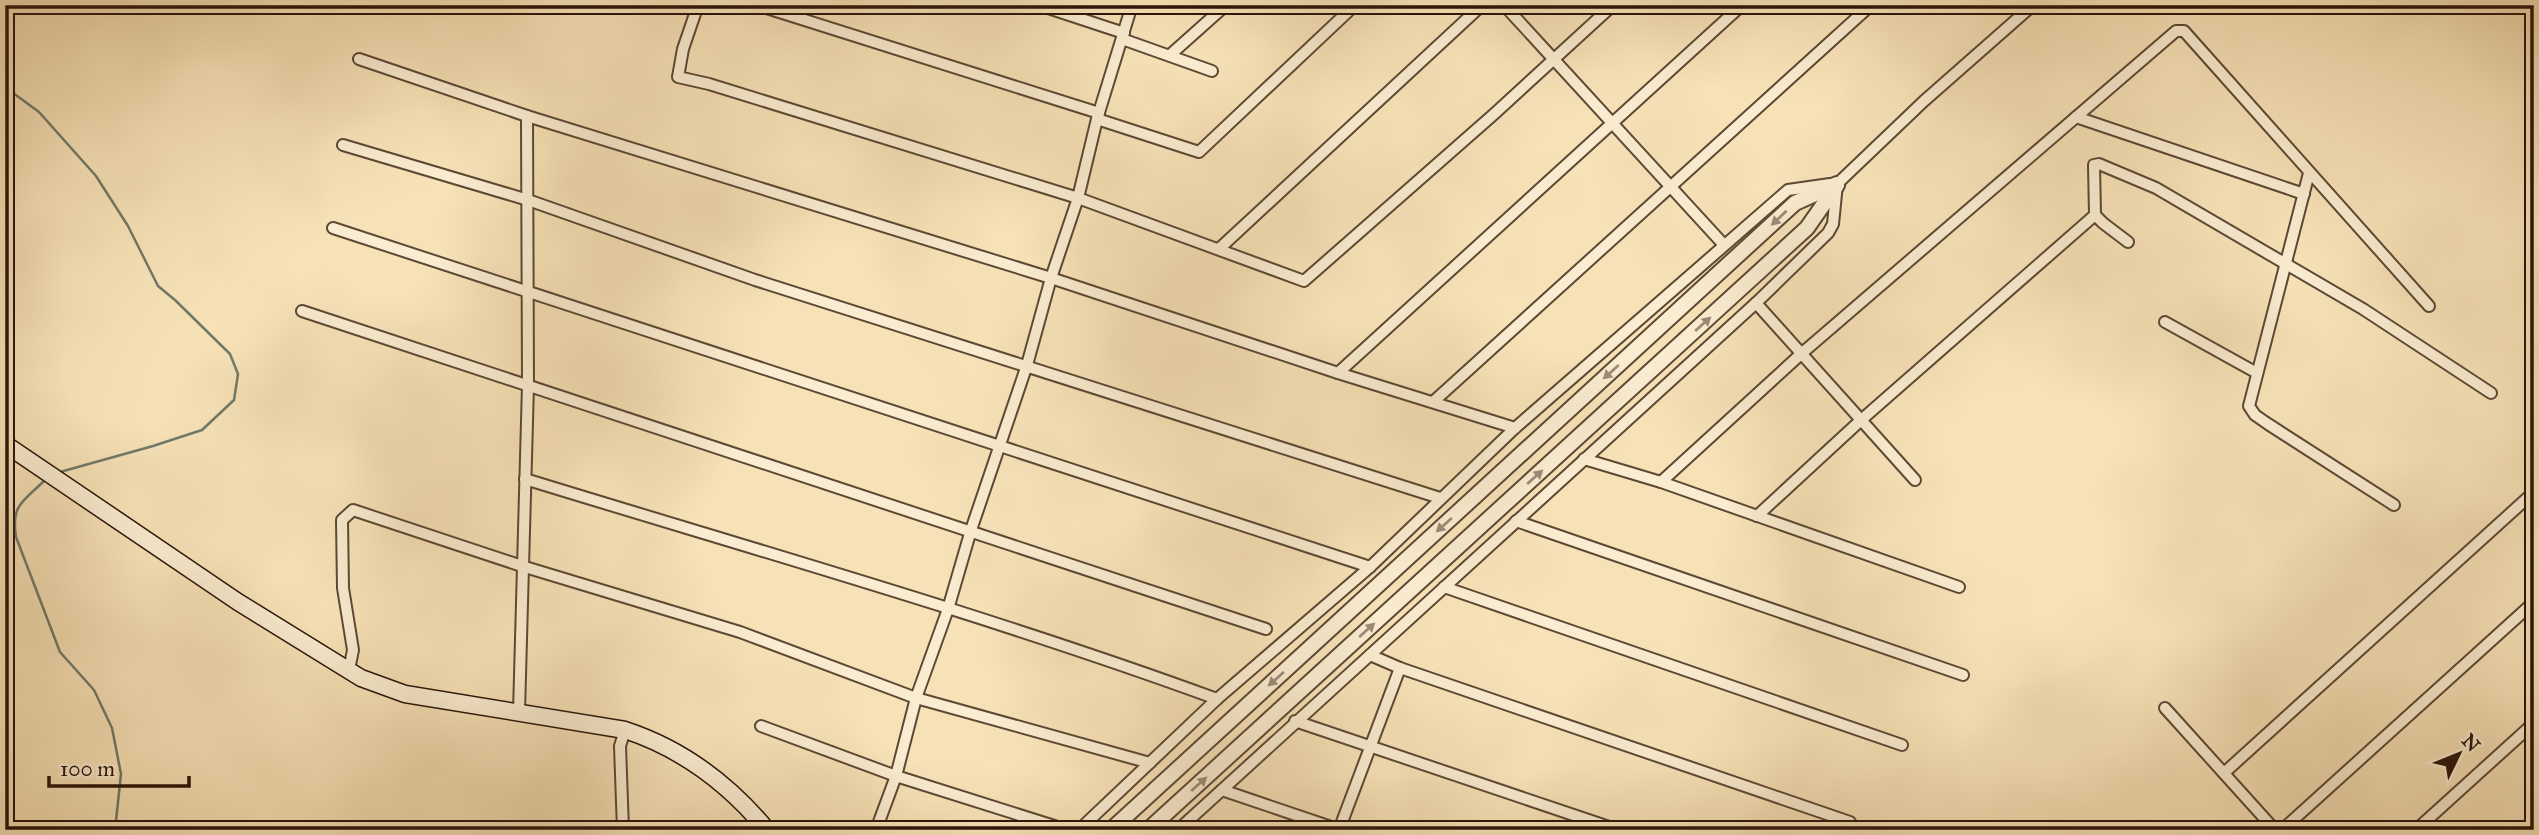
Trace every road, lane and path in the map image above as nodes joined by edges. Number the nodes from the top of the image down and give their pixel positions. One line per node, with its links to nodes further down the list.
1 (698, 5): 27 (street)
2 (757, 5): 19 (street)
3 (1039, 5): 13 (street)
4 (1132, 5): 13 (street)
5 (1226, 5): 14 (street)
6 (1355, 5): 19 (street)
7 (1482, 5): 33 (street)
8 (1504, 5): 16 (street)
9 (1613, 5): 16 (street)
10 (1742, 5): 21 (street)
11 (1871, 5): 25 (street)
12 (2033, 5): 24 (street)
13 (1123, 36): 14 (street); 19 (street)
14 (1170, 55): 17 (street)
15 (359, 59): 18 (street)
16 (1552, 59): 21 (street); 33 (street)
17 (1212, 71)
18 (527, 116): 28 (street); 35 (street)
19 (1098, 116): 27 (street)
20 (2076, 117): 23 (street); 26 (street); 41 (street)
21 (1612, 125): 25 (street); 43 (street)
22 (343, 145): 28 (street)
23 (2309, 173): 26 (street); 38 (street)
24 (1837, 184): 32 (street); 37 (street); 94 (street, one-way to 94); 95 (street, one-way to 24)
25 (1671, 189): 32 (street); 47 (street)
26 (2304, 194): 34 (street)
27 (1077, 198): 33 (street); 35 (street)
28 (528, 200): 36 (street); 42 (street)
29 (2095, 215): 31 (street); 34 (street); 48 (street)
30 (333, 228): 36 (street)
31 (2128, 242)
32 (1724, 245): 49 (street)
33 (1220, 248)
34 (2284, 265): 44 (street); 46 (street)
35 (1051, 278): 42 (street); 43 (street)
36 (527, 292): 45 (street); 51 (street)
37 (1756, 303): 41 (street); 52 (street)
38 (2429, 306)
39 (302, 311): 45 (street)
40 (2165, 322): 44 (street)
41 (1801, 354): 48 (street); 55 (street)
42 (1027, 365): 51 (street); 57 (street)
43 (1338, 373): 47 (street)
44 (2257, 373): 58 (street)
45 (528, 385): 53 (street); 61 (street)
46 (2491, 393)
47 (1433, 402): 49 (street)
48 (1860, 421): 54 (street); 59 (street)
49 (1515, 428): 57 (street)
50 (5, 444): 71 (main road)
51 (999, 447): 61 (street); 63 (street)
52 (1584, 458): 55 (street); 60 (street)
53 (525, 479): 62 (street); 67 (street)
54 (1915, 480)
55 (1661, 482): 59 (street)
56 (2534, 492): 84 (street)
57 (1440, 498): 63 (street)
58 (2394, 505)
59 (1757, 516): 65 (street)
60 (1516, 521): 64 (street); 72 (street)
61 (971, 530): 67 (street); 68 (street)
62 (525, 567): 71 (street); 73 (street); 76 (street)
63 (1370, 567): 74 (street)
64 (1444, 587): 69 (street); 81 (street)
65 (1959, 587)
66 (2534, 601): 100 (street)
67 (948, 609): 73 (street); 74 (street)
68 (1266, 629)
69 (1370, 655): 70 (street); 77 (street)
70 (1400, 668): 82 (street); 87 (street)
71 (349, 670): 76 (main road)
72 (1963, 675)
73 (916, 698): 83 (street); 85 (street)
74 (1217, 699): 83 (street)
75 (2165, 708): 84 (street)
76 (519, 712): 80 (main road)
77 (1295, 721): 82 (street); 86 (street)
78 (2534, 723): 101 (street)
79 (761, 726): 85 (street)
80 (625, 730): 88 (street); 90 (main road)
81 (1902, 745)
82 (1370, 748): 97 (street); 98 (street)
83 (1150, 763): 93 (street)
84 (2224, 774): 99 (street)
85 (895, 776): 91 (street); 92 (street)
86 (1222, 790): 96 (street); 97 (street)
87 (1850, 822)
88 (623, 824): 89 (street)
89 (633, 830)
90 (767, 830)
91 (876, 830)
92 (1067, 830)
93 (1079, 830)
94 (1111, 830)
95 (1148, 830)
96 (1178, 830)
97 (1340, 830)
98 (1618, 830)
99 (2274, 830)
100 (2282, 830)
101 (2416, 830)

